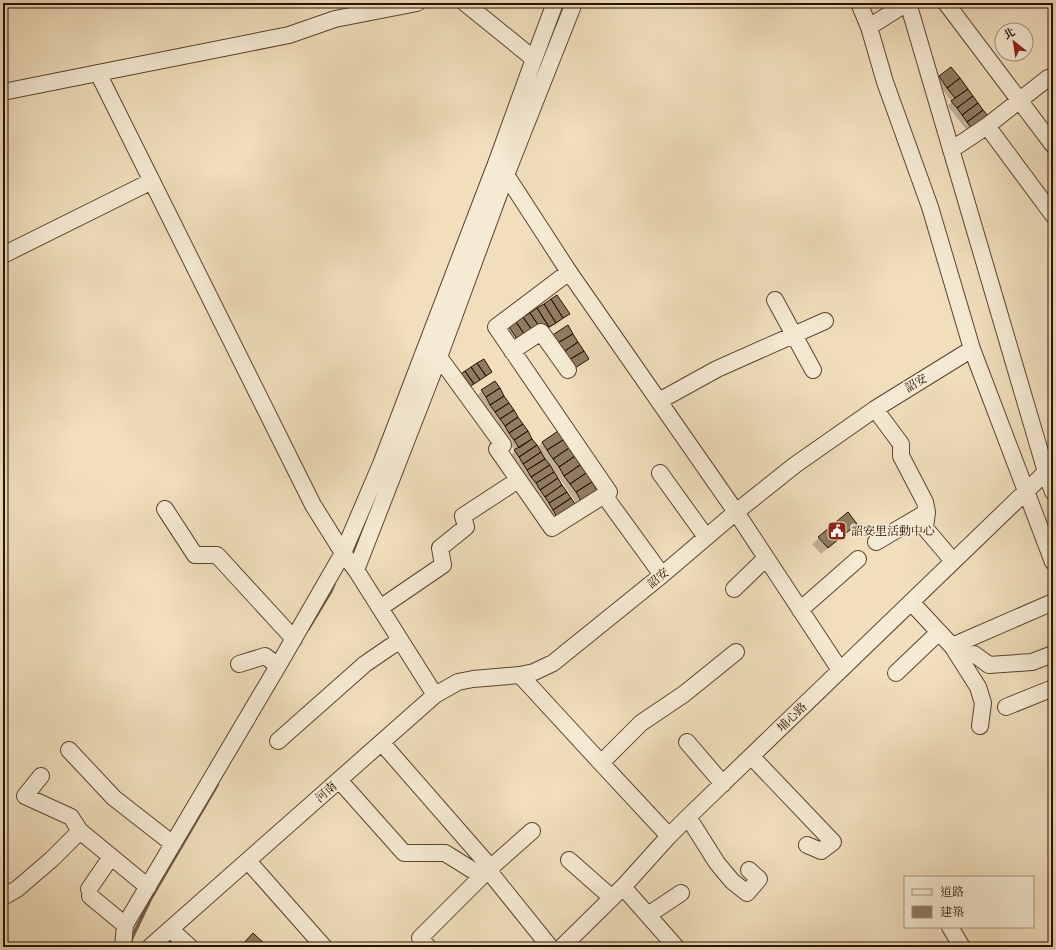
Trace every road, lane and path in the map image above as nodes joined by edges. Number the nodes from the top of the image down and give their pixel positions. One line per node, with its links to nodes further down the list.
1 (417, 3): 10 (street)
2 (465, 3): 9 (street)
3 (555, 3): 9 (street)
4 (574, 3): 18 (street)
5 (859, 3): 8 (street)
6 (907, 3): 8 (street); 16 (street)
7 (946, 3): 13 (street)
8 (869, 27): 26 (street)
9 (534, 59): 17 (street)
10 (98, 73): 12 (street); 19 (street)
11 (1048, 78): 13 (street)
12 (3, 92)
13 (1019, 100): 14 (street); 15 (street)
14 (987, 126): 16 (street); 20 (street)
15 (1053, 145)
16 (951, 150): 33 (street)
17 (497, 161): 18 (street); 44 (street)
18 (506, 175): 22 (street); 28 (street)
19 (152, 181): 21 (street); 44 (street)
20 (1053, 215)
21 (3, 255)
22 (569, 272): 27 (street); 31 (street)
23 (775, 300): 25 (street)
24 (825, 321): 25 (street)
25 (794, 335): 30 (street); 31 (street)
26 (972, 349): 32 (street, 詔安); 36 (street)
27 (512, 351): 28 (street); 29 (street)
28 (439, 356): 49 (street)
29 (568, 370)
30 (813, 370)
31 (659, 402): 40 (street)
32 (875, 408): 40 (street, 詔安); 41 (street)
33 (1050, 469): 36 (street, 埔心路); 37 (street)
34 (660, 473): 42 (street)
35 (509, 486): 54 (street)
36 (1027, 491): 47 (street, 埔心路); 48 (street)
37 (1053, 492)
38 (609, 502): 50 (street)
39 (164, 509): 57 (street)
40 (736, 512): 42 (street, 詔安); 45 (street)
41 (927, 512): 43 (street); 47 (street)
42 (706, 537): 50 (street, 詔安)
43 (876, 542)
44 (343, 553): 49 (street); 57 (street)
45 (766, 558): 51 (street); 55 (street)
46 (858, 559): 55 (street)
47 (953, 561): 52 (street, 埔心路)
48 (1053, 562)
49 (356, 570): 54 (street)
50 (662, 575): 66 (street, 詔安)
51 (734, 589)
52 (911, 602): 56 (street); 64 (street, 埔心路)
53 (1053, 602): 59 (street)
54 (380, 608): 58 (street)
55 (800, 610): 64 (street)
56 (939, 632): 59 (street); 65 (street)
57 (294, 639): 63 (street)
58 (400, 640): 68 (street); 71 (street)
59 (956, 651): 61 (street); 70 (street)
60 (736, 652): 76 (street)
61 (1053, 654)
62 (239, 664): 63 (street)
63 (278, 666): 84 (street)
64 (840, 670): 75 (street, 埔心路)
65 (896, 674)
66 (520, 675): 68 (street, 河南); 76 (street)
67 (1053, 688): 69 (street)
68 (435, 695): 73 (street, 河南)
69 (1006, 707)
70 (980, 726)
71 (278, 741)
72 (687, 742): 79 (street)
73 (382, 743): 78 (street, 河南); 90 (street)
74 (69, 750): 84 (street)
75 (751, 756): 79 (street, 埔心路); 85 (street)
76 (601, 763): 83 (street)
77 (41, 776): 81 (street)
78 (339, 780): 88 (street, 河南); 90 (street)
79 (722, 784): 80 (street, 埔心路)
80 (688, 817): 83 (street, 埔心路); 89 (street)
81 (80, 831): 86 (street); 94 (street)
82 (532, 831): 90 (street)
83 (670, 836): 92 (street, 埔心路)
84 (173, 844): 91 (street)
85 (807, 845)
86 (111, 857): 91 (street); 96 (street)
87 (569, 860): 92 (street)
88 (248, 861): 98 (street, 河南); 102 (street)
89 (749, 870)
90 (485, 873): 103 (street); 104 (street)
91 (148, 887): 96 (street)
92 (617, 893): 95 (street); 105 (street, 埔心路)
93 (681, 893): 95 (street)
94 (3, 897)
95 (648, 915): 106 (street)
96 (125, 925): 99 (street)
97 (951, 928): 107 (street)
98 (170, 929): 100 (street, 河南); 101 (street)
99 (122, 947)
100 (150, 947)
101 (190, 947)
102 (324, 947)
103 (428, 947)
104 (550, 947)
105 (562, 947)
106 (676, 947)
107 (962, 947)

